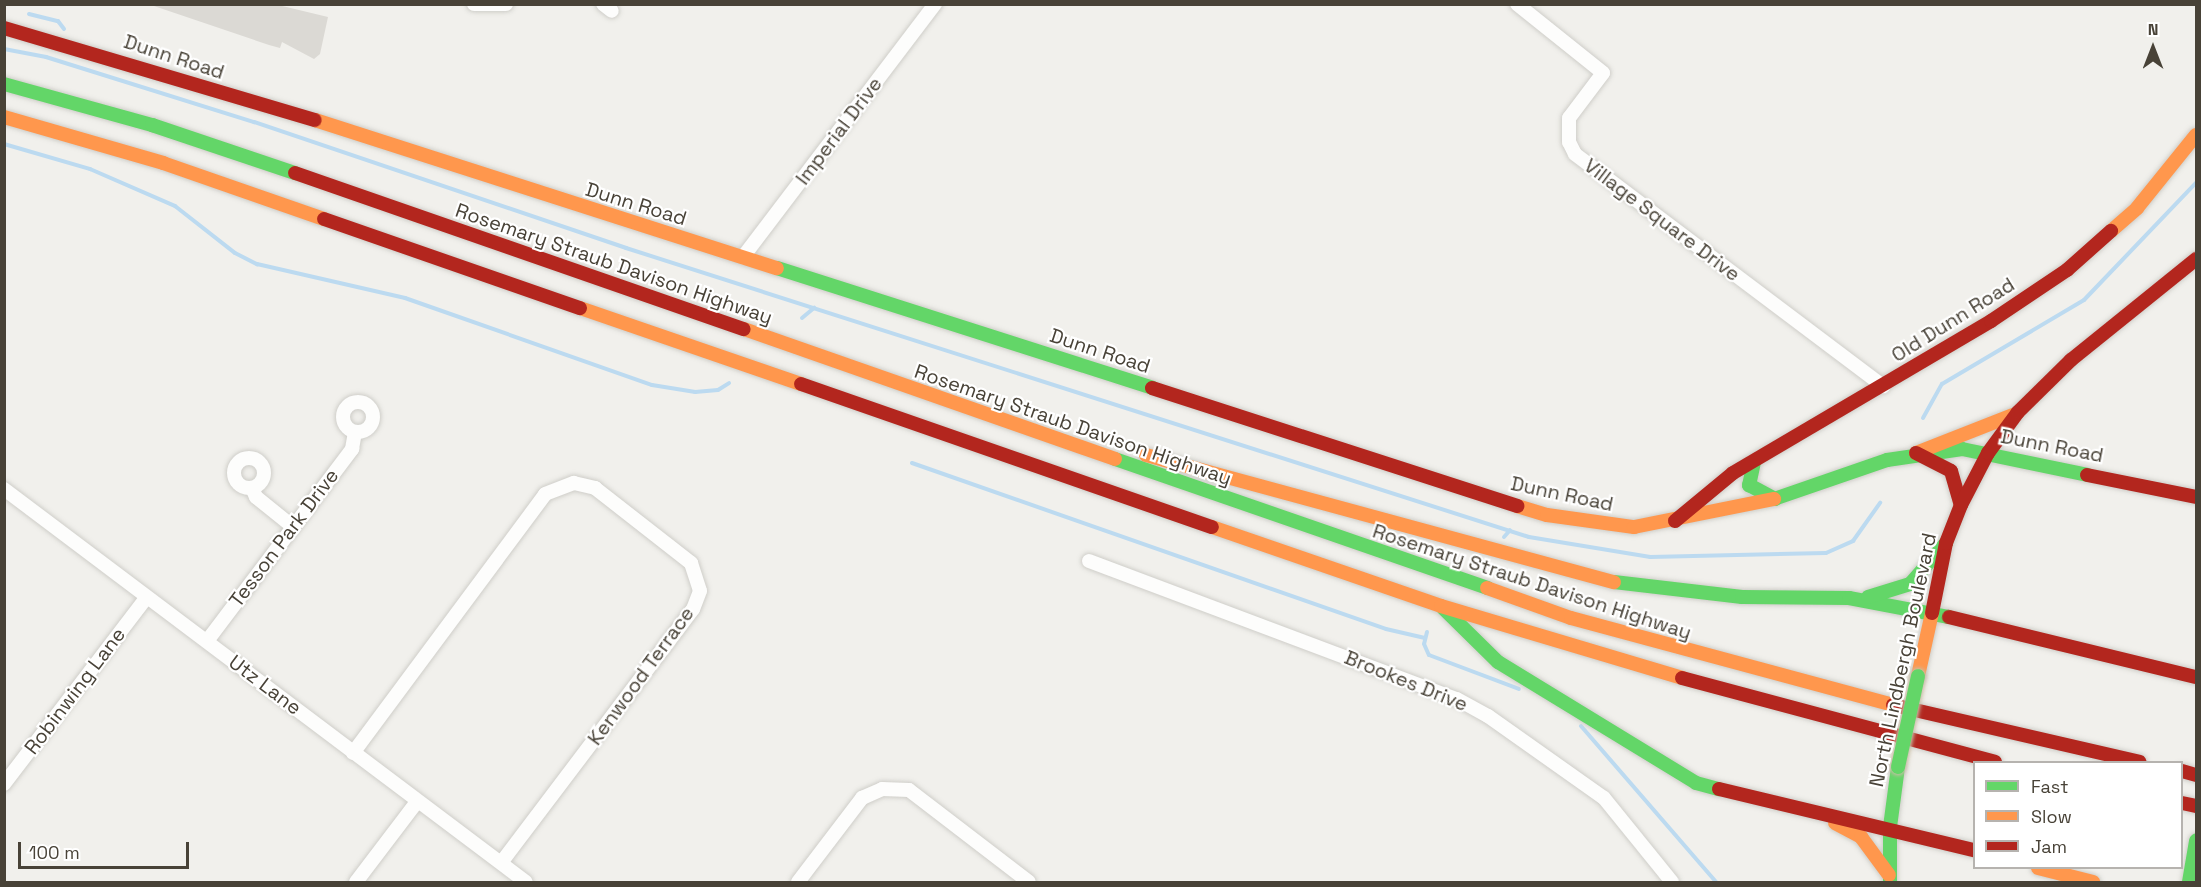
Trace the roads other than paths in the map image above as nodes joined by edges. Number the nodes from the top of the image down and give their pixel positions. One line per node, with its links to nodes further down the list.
1 (474, 4): 2 (street)
2 (506, 4)
3 (935, 4): 9 (street, Imperial Drive)
4 (1524, 6): 13 (street, Village Square Drive)
5 (4, 28): 9 (main road, Dunn Road)
6 (4, 84): 15 (main road, Rosemary Straub Davison Highway)
7 (4, 117): 34 (main road)
8 (2196, 135): 13 (main road, Old Dunn Road)
9 (743, 257): 27 (main road, Dunn Road)
10 (2196, 259): 12 (main road, North Lindbergh Boulevard)
11 (2196, 276): 12 (main road)
12 (2161, 288): 14 (main road, North Lindbergh Boulevard)
13 (1883, 386): 19 (main road, Old Dunn Road)
14 (2018, 412): 17 (main road); 18 (main road, North Lindbergh Boulevard)
15 (997, 417): 32 (main road); 40 (main road, Rosemary Straub Davison Highway)
16 (355, 432): 28 (street, Tesson Park Drive)
17 (1916, 453): 18 (main road, Dunn Road); 24 (main road, Dunn Road); 25 (main road)
18 (1988, 453): 23 (main road, Dunn Road); 25 (main road, North Lindbergh Boulevard)
19 (1754, 462): 20 (main road, Old Dunn Road); 24 (main road)
20 (1733, 473): 26 (main road); 27 (main road, Old Dunn Road)
21 (252, 488): 28 (street)
22 (4, 489): 31 (street, Utz Lane)
23 (2196, 497)
24 (1775, 499): 26 (main road, Dunn Road)
25 (1961, 505): 29 (main road, North Lindbergh Boulevard)
26 (1724, 512): 27 (main road, Dunn Road)
27 (1673, 522)
28 (292, 526): 36 (street, Tesson Park Drive)
29 (1946, 543): 32 (main road); 33 (main road); 35 (main road, North Lindbergh Boulevard)
30 (1089, 561): 54 (street, Brookes Drive)
31 (146, 598): 36 (street, Utz Lane); 41 (street, Robinwing Lane)
32 (1857, 599): 33 (main road)
33 (1888, 605): 35 (main road)
34 (1441, 606): 39 (main road); 43 (main road)
35 (1932, 613): 37 (main road); 44 (main road, North Lindbergh Boulevard, bridge)
36 (207, 641): 38 (street, Utz Lane)
37 (2196, 677)
38 (353, 753): 42 (street, Utz Lane); 47 (street, Kenwood Terrace)
39 (1991, 761)
40 (2136, 761)
41 (4, 784)
42 (417, 803): 47 (street, Utz Lane); 50 (street)
43 (1801, 809): 44 (main road); 49 (main road)
44 (1890, 827): 46 (main road); 49 (main road, North Lindbergh Boulevard)
45 (2196, 846): 56 (main road)
46 (1973, 850)
47 (501, 863): 51 (street, Utz Lane)
48 (2045, 869): 55 (main road)
49 (1890, 879)
50 (356, 882)
51 (525, 882)
52 (798, 882): 53 (street)
53 (1029, 882)
54 (1672, 882)
55 (2093, 882)
56 (2189, 882)

